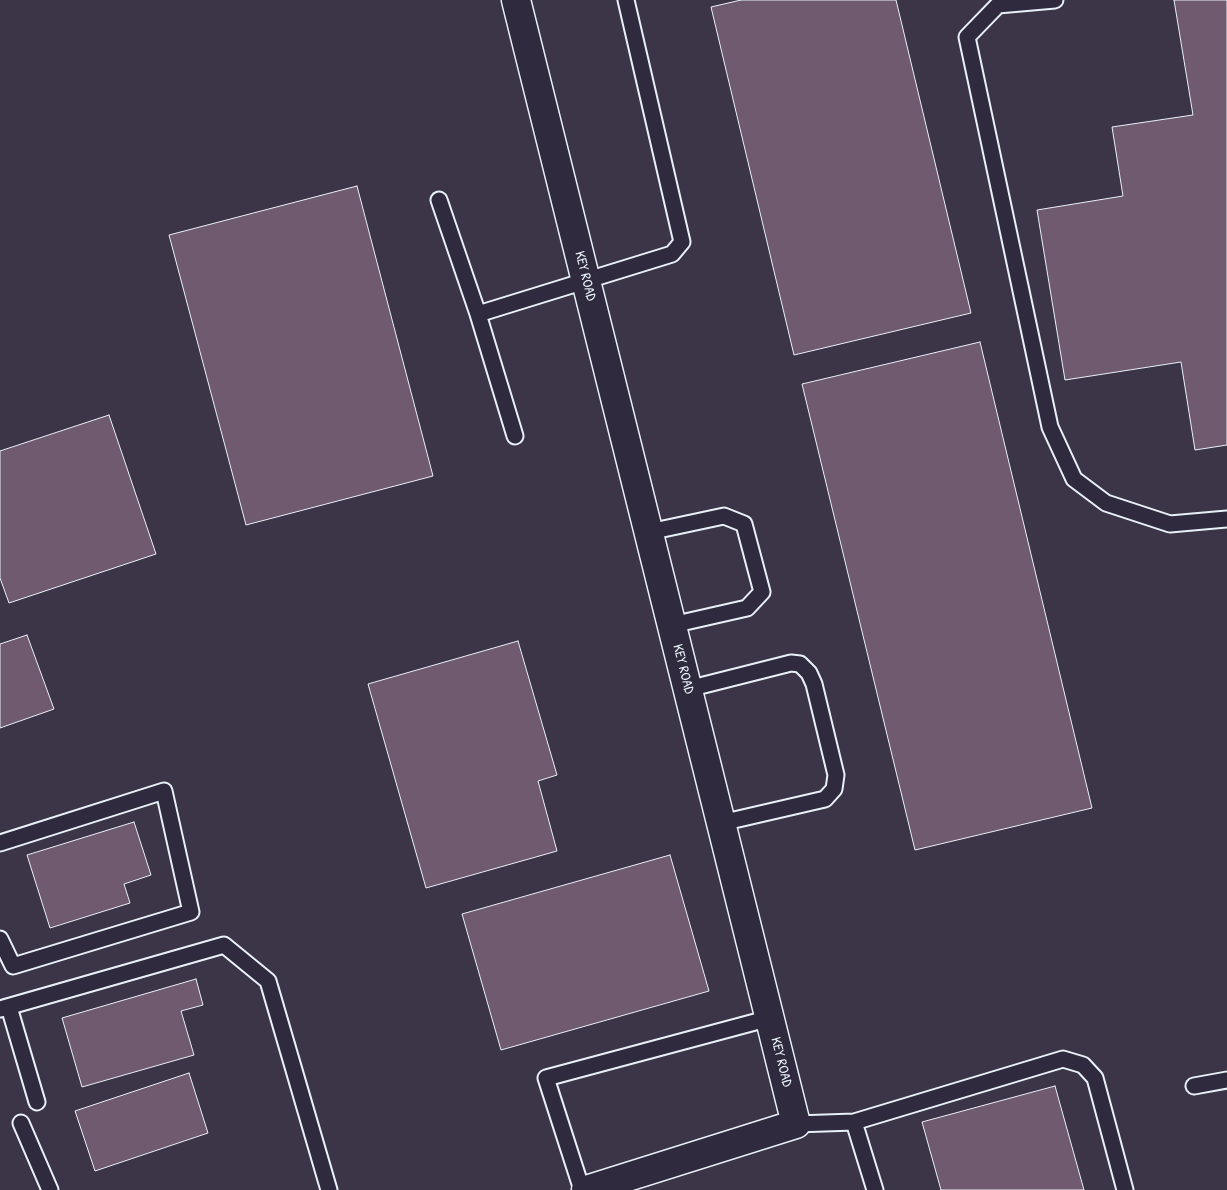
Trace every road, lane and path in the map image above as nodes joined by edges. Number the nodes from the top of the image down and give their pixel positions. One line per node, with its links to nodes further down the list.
1 (516, 0): 5 (street, KEY ROAD)
2 (626, 0): 5 (lane)
3 (1055, 0): 8 (lane)
4 (439, 200): 6 (lane)
5 (586, 281): 6 (lane); 9 (street, KEY ROAD)
6 (478, 314): 7 (lane)
7 (515, 436)
8 (1227, 519)
9 (649, 532): 10 (street, KEY ROAD); 10 (lane)
10 (672, 625): 11 (street, KEY ROAD)
11 (688, 689): 12 (street, KEY ROAD); 12 (lane)
12 (721, 823): 16 (street, KEY ROAD)
13 (0, 844): 14 (lane)
14 (0, 938)
15 (4, 1008): 19 (lane); 24 (lane)
16 (770, 1018): 22 (street, KEY ROAD); 25 (lane)
17 (1227, 1080): 18 (lane)
18 (1194, 1086)
19 (37, 1102)
20 (854, 1122): 22 (lane); 27 (lane); 28 (lane)
21 (22, 1123): 23 (lane)
22 (796, 1124): 26 (street)
23 (50, 1190)
24 (329, 1190)
25 (582, 1190)
26 (586, 1190)
27 (875, 1190)
28 (1125, 1190)

